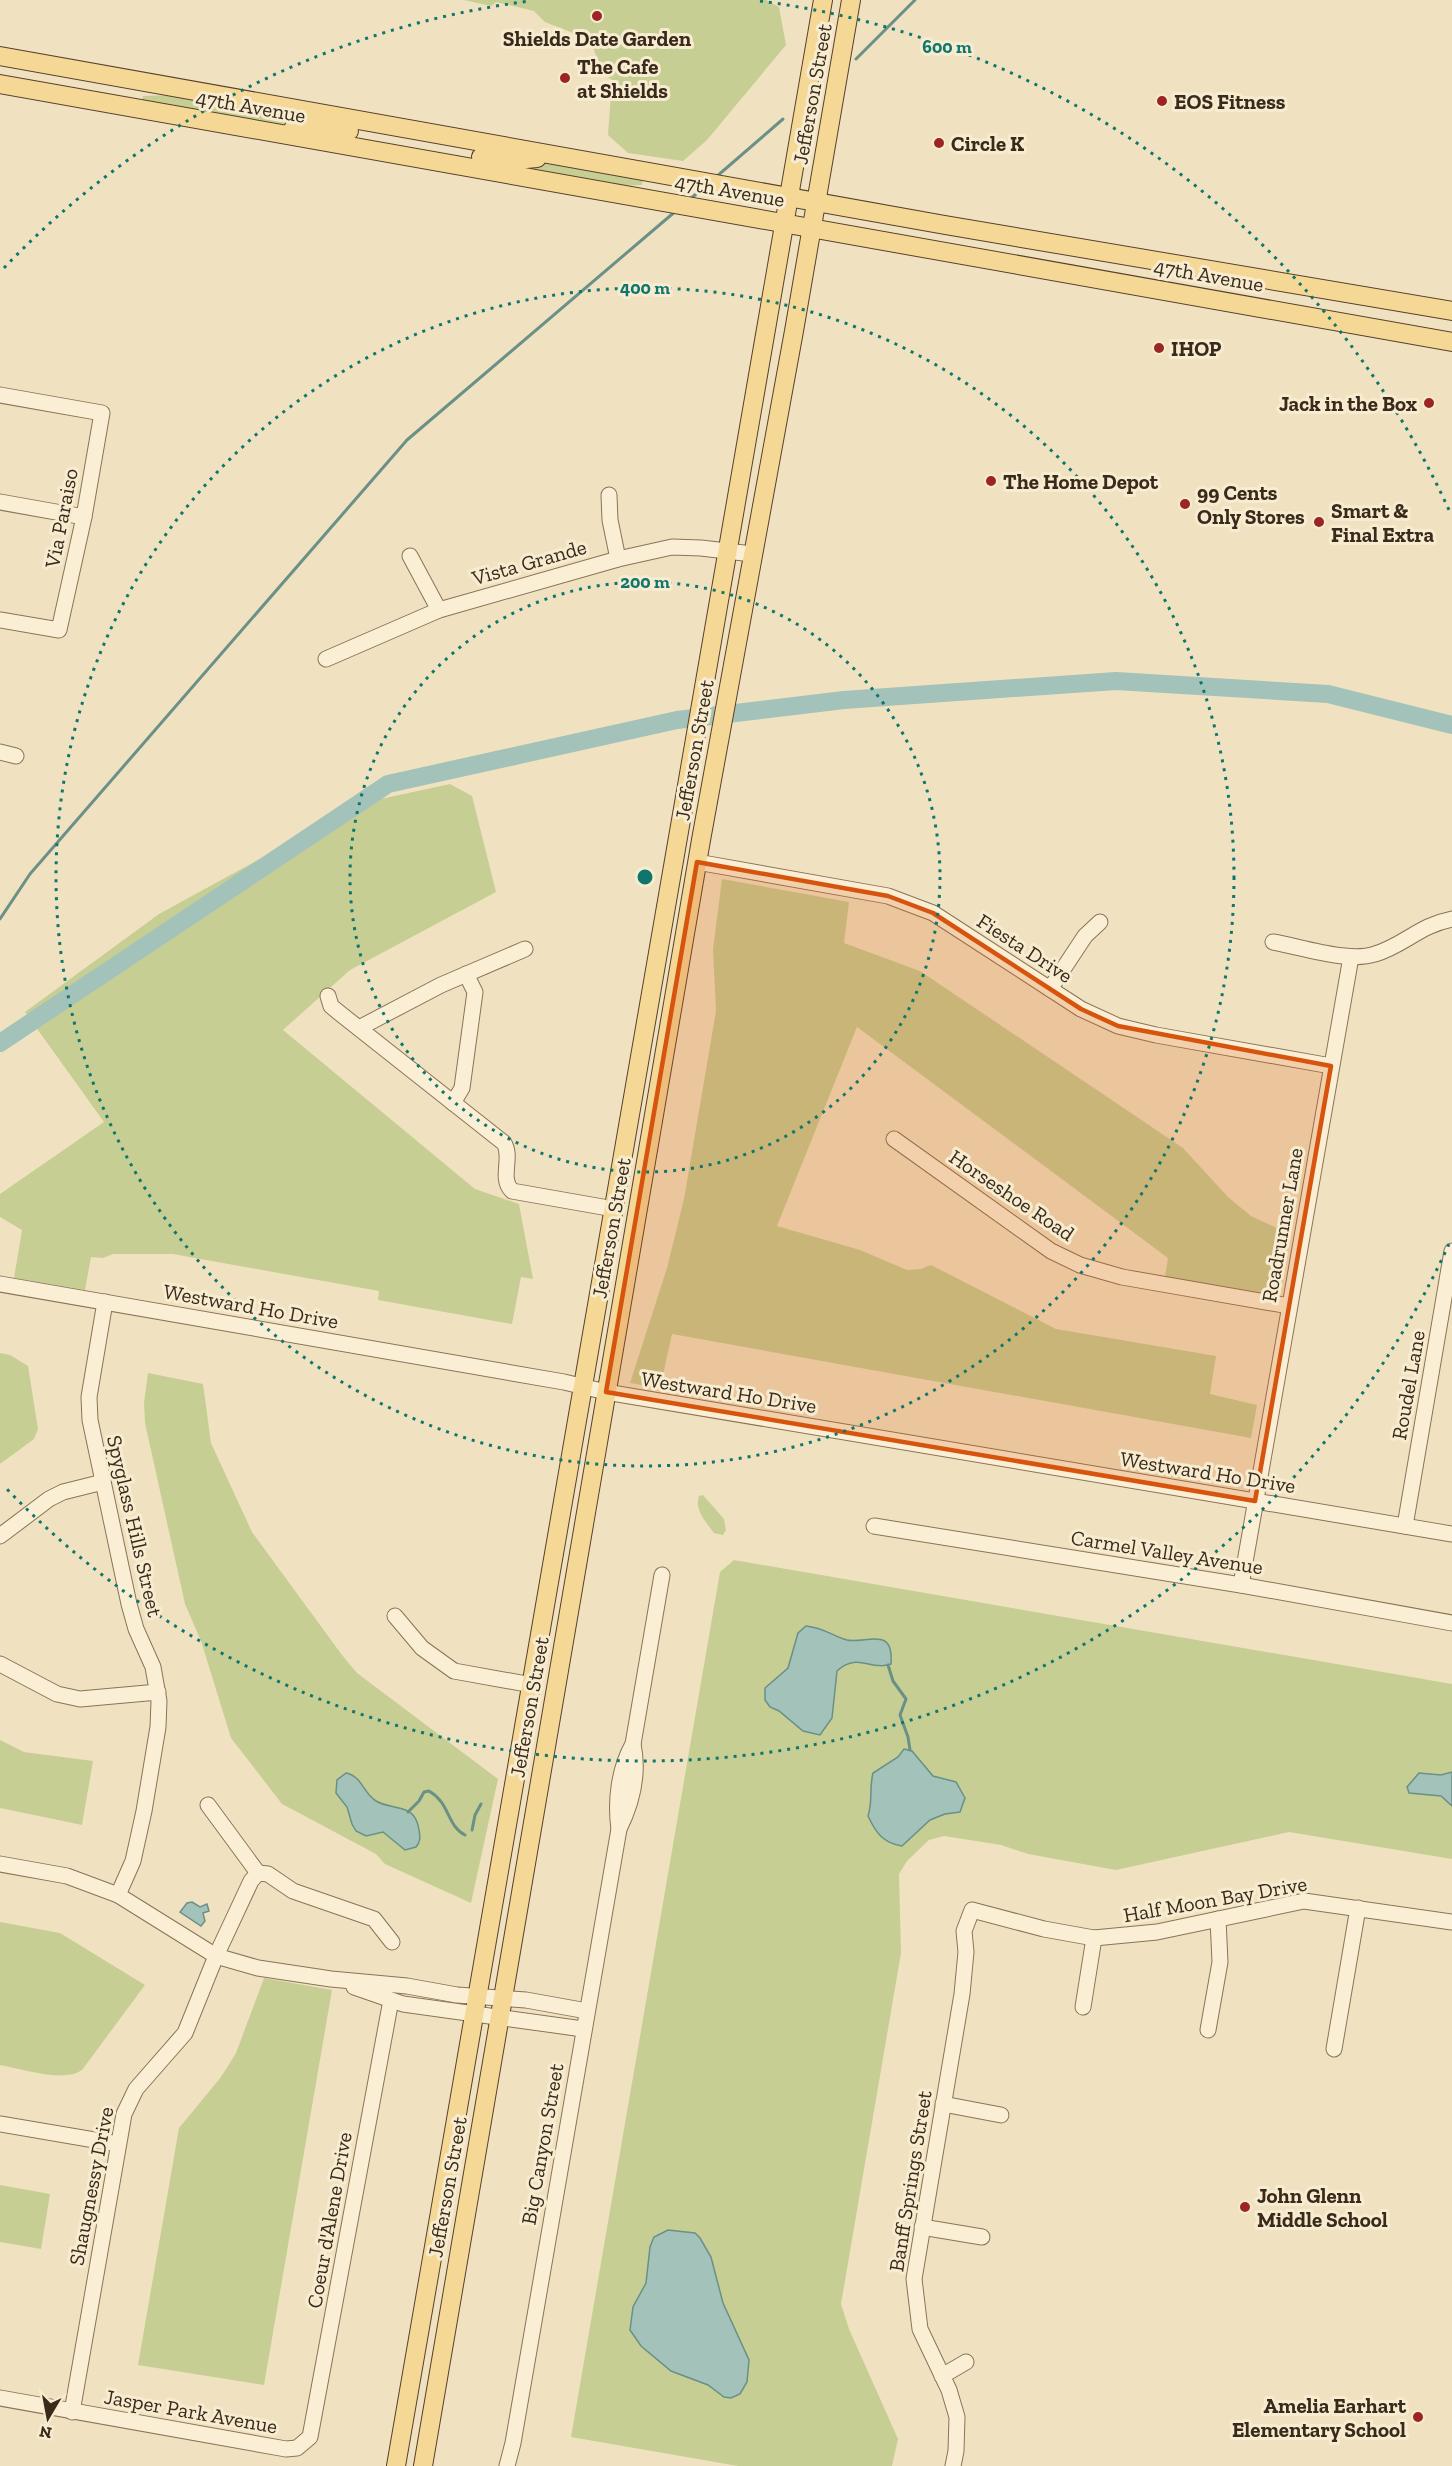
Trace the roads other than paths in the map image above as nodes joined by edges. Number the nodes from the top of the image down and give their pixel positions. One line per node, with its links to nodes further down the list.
1 (823, 0): 9 (main road, Jefferson Street)
2 (851, 0): 10 (main road, Jefferson Street)
3 (0, 56): 5 (main road, 47th Avenue)
4 (0, 84): 6 (main road, 47th Avenue)
5 (420, 131): 6 (main road); 7 (main road, 47th Avenue)
6 (268, 132): 8 (main road, 47th Avenue)
7 (560, 156): 8 (main road); 9 (main road, 47th Avenue)
8 (413, 158): 11 (main road, 47th Avenue)
9 (788, 196): 10 (main road, 47th Avenue); 11 (main road, Jefferson Street)
10 (817, 201): 12 (main road, Jefferson Street); 13 (main road, 47th Avenue)
11 (784, 223): 12 (main road, 47th Avenue); 17 (main road, Jefferson Street)
12 (812, 228): 15 (main road, 47th Avenue); 19 (main road, Jefferson Street)
13 (1390, 301): 14 (main road, 47th Avenue); 15 (main road)
14 (1452, 311)
15 (1382, 329): 16 (main road, 47th Avenue)
16 (1452, 342)
17 (756, 387): 19 (main road); 23 (main road, Jefferson Street)
18 (0, 395): 22 (street, Via Paraiso)
19 (765, 488): 24 (main road, Jefferson Street)
20 (609, 495): 26 (street)
21 (0, 502): 22 (street)
22 (84, 517): 28 (street, Via Paraiso)
23 (729, 551): 24 (street, Vista Grande); 26 (street, Vista Grande); 45 (main road, Jefferson Street)
24 (752, 554): 32 (main road, Jefferson Street)
25 (410, 556): 27 (street)
26 (618, 559): 27 (street, Vista Grande)
27 (439, 610): 29 (street, Vista Grande)
28 (0, 620)
29 (326, 659)
30 (0, 752): 31 (street)
31 (16, 756)
32 (698, 862): 39 (street, Fiesta Drive); 50 (main road, Jefferson Street)
33 (1452, 919): 37 (street)
34 (1100, 922): 39 (street)
35 (1273, 942): 37 (street)
36 (525, 949): 38 (street)
37 (1351, 957): 42 (street, Roadrunner Lane)
38 (466, 974): 41 (street); 43 (street)
39 (1050, 989): 42 (street, Fiesta Drive)
40 (328, 996): 41 (street)
41 (359, 1028): 43 (street)
42 (1331, 1066): 49 (street, Roadrunner Lane)
43 (453, 1102): 45 (street)
44 (894, 1138): 49 (street, Horseshoe Road)
45 (614, 1209): 50 (main road); 51 (main road, Jefferson Street)
46 (1452, 1251): 56 (street, Roudel Lane)
47 (0, 1284): 48 (street, Westward Ho Drive)
48 (105, 1302): 51 (street, Westward Ho Drive); 53 (street, Spyglass Hills Street)
49 (1289, 1306): 54 (street, Roadrunner Lane)
50 (619, 1314): 52 (main road, Jefferson Street)
51 (583, 1387): 52 (street, Westward Ho Drive); 64 (main road, Jefferson Street)
52 (606, 1392): 54 (street, Westward Ho Drive); 67 (main road, Jefferson Street)
53 (103, 1482): 58 (street); 65 (street, Spyglass Hills Street)
54 (1255, 1501): 56 (street, Westward Ho Drive); 60 (street, Roadrunner Lane)
55 (874, 1526): 60 (street, Carmel Valley Avenue)
56 (1405, 1526): 57 (street, Westward Ho Drive)
57 (1452, 1534)
58 (0, 1536)
59 (662, 1575): 83 (street, Big Canyon Street)
60 (1241, 1585): 62 (street, Carmel Valley Avenue)
61 (395, 1617): 64 (street)
62 (1452, 1623)
63 (0, 1664): 65 (street)
64 (532, 1685): 67 (main road); 79 (main road, Jefferson Street)
65 (158, 1692): 70 (street, Spyglass Hills Street)
66 (208, 1805): 69 (street)
67 (533, 1815): 80 (main road, Jefferson Street)
68 (0, 1864): 70 (street)
69 (258, 1873): 76 (street); 77 (street, Shaugnessy Drive)
70 (118, 1895): 77 (street)
71 (1358, 1908): 72 (street, Half Moon Bay Drive); 73 (street, Half Moon Bay Drive); 88 (street)
72 (1218, 1919): 75 (street, Half Moon Bay Drive); 87 (street)
73 (1452, 1922)
74 (964, 1931): 75 (street, Half Moon Bay Drive); 89 (street, Banff Springs Street)
75 (1094, 1938): 82 (street)
76 (392, 1942)
77 (216, 1956): 78 (street); 92 (street, Shaugnessy Drive)
78 (331, 1979): 79 (street); 81 (street)
79 (478, 1996): 80 (street); 84 (main road, Jefferson Street)
80 (502, 1998): 83 (street); 85 (main road, Jefferson Street)
81 (390, 2000): 84 (street); 99 (street, Coeur d'Alene Drive)
82 (1083, 2007)
83 (586, 2011): 86 (street, Big Canyon Street)
84 (475, 2015): 85 (street); 100 (main road, Jefferson Street)
85 (499, 2017): 86 (street); 101 (main road, Jefferson Street)
86 (583, 2029): 102 (street, Big Canyon Street)
87 (1208, 2030)
88 (1334, 2049)
89 (943, 2104): 90 (street); 93 (street, Banff Springs Street)
90 (1001, 2115)
91 (0, 2124): 92 (street)
92 (118, 2144): 98 (street, Shaugnessy Drive)
93 (922, 2227): 94 (street); 96 (street, Banff Springs Street)
94 (982, 2237)
95 (966, 2362): 96 (street)
96 (942, 2376): 103 (street, Banff Springs Street)
97 (0, 2398): 98 (street, Jasper Park Avenue)
98 (72, 2412): 99 (street, Jasper Park Avenue)
99 (303, 2444)
100 (396, 2466)
101 (423, 2466)
102 (507, 2466)
103 (953, 2466)

